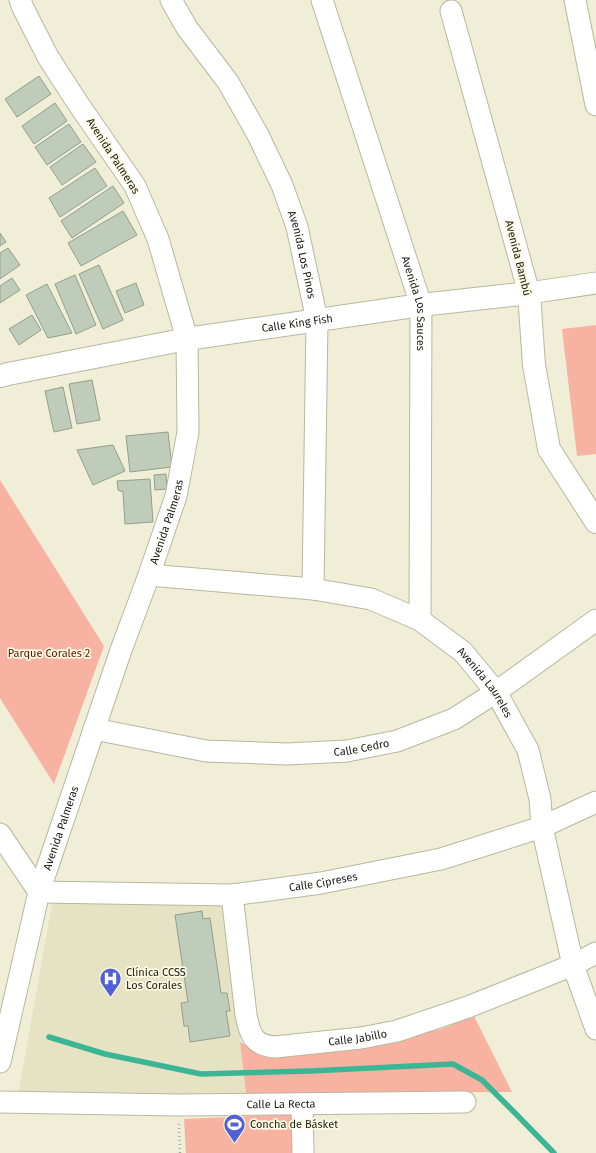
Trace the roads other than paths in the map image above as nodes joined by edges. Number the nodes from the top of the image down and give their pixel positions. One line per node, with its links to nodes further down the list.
1 (20, 0): 11 (street, Avenida Palmeras)
2 (171, 0): 10 (street, Avenida Los Pinos)
3 (322, 0): 9 (street, Avenida Los Sauces)
4 (575, 0): 6 (street)
5 (451, 11): 8 (street, Avenida Bambú)
6 (596, 105)
7 (596, 283): 8 (street, Calle King Fish)
8 (529, 293): 9 (street, Calle King Fish); 13 (street, Avenida Bambú)
9 (421, 305): 10 (street, Calle King Fish); 16 (street, Avenida Los Sauces)
10 (317, 320): 11 (street, Calle King Fish); 15 (street, Avenida Los Pinos)
11 (187, 339): 12 (street, Calle King Fish); 14 (street, Avenida Palmeras)
12 (3, 371)
13 (596, 522)
14 (149, 575): 15 (street, Avenida Laureles); 19 (street, Avenida Palmeras)
15 (313, 589): 16 (street, Avenida Laureles)
16 (420, 620): 18 (street, Avenida Laureles)
17 (596, 620): 18 (street, Calle Cedro)
18 (496, 692): 19 (street, Calle Cedro); 21 (street, Avenida Laureles)
19 (94, 729): 23 (street, Avenida Palmeras)
20 (596, 802): 21 (street, Calle Cipreses)
21 (542, 827): 24 (street, Calle Cipreses); 26 (street, Avenida Laureles)
22 (0, 834): 23 (street)
23 (38, 892): 24 (street, Calle Cipreses); 28 (street, Avenida Palmeras)
24 (232, 894): 26 (street, Calle Jabillo)
25 (596, 953): 26 (street, Calle Jabillo)
26 (573, 965): 27 (street, Avenida Laureles)
27 (596, 1029)
28 (0, 1062)
29 (0, 1102): 31 (street, Calle La Recta)
30 (465, 1102): 31 (street, Calle La Recta)
31 (302, 1104): 32 (street)
32 (303, 1153)

